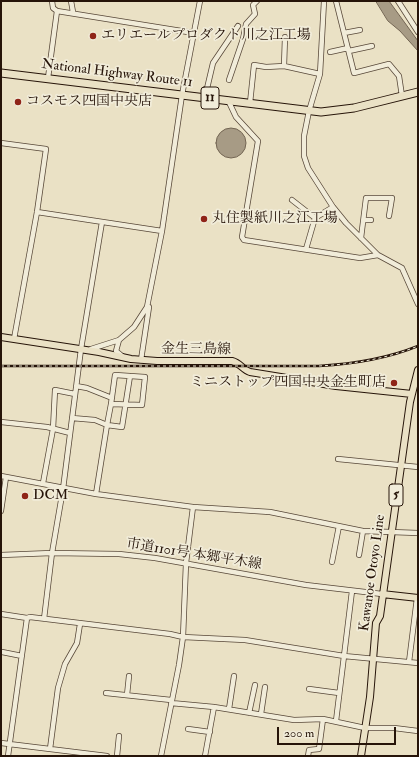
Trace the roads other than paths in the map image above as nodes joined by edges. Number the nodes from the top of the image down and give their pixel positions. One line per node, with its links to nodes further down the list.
1 (52, 1): 8 (street)
2 (71, 1): 9 (street)
3 (200, 1): 13 (street)
4 (257, 1): 23 (street)
5 (324, 1): 21 (street)
6 (336, 1): 14 (street)
7 (398, 1): 12 (street)
8 (57, 11): 9 (street); 22 (street)
9 (73, 12): 13 (street)
10 (238, 26): 27 (street)
11 (360, 30): 14 (street)
12 (418, 32)
13 (194, 33): 25 (street)
14 (344, 33): 17 (street)
15 (285, 37): 19 (street)
16 (372, 46): 17 (street)
17 (348, 50): 18 (street); 26 (street)
18 (330, 52)
19 (284, 66): 21 (street); 29 (street)
20 (1, 73): 22 (highway, National Highway Route 11 / 11)
21 (320, 74): 30 (street)
22 (48, 78): 25 (highway, National Highway Route 11 / 11)
23 (229, 80)
24 (417, 93): 26 (highway, National Highway Route 11 / 11)
25 (182, 95): 27 (highway, National Highway Route 11 / 11); 40 (street)
26 (402, 96): 30 (highway, National Highway Route 11 / 11)
27 (205, 97): 28 (highway, National Highway Route 11 / 11)
28 (228, 100): 29 (highway, National Highway Route 11 / 11); 42 (street)
29 (250, 103): 30 (highway, National Highway Route 11 / 11)
30 (308, 111): 33 (street)
31 (1, 143): 34 (street)
32 (292, 200): 36 (street)
33 (333, 207): 36 (street); 41 (street)
34 (37, 212): 39 (street); 47 (street)
35 (389, 216): 37 (street)
36 (315, 218): 42 (street)
37 (364, 220): 38 (street); 41 (street)
38 (372, 220)
39 (102, 222): 40 (street); 50 (street)
40 (162, 231): 44 (street)
41 (361, 238): 43 (street)
42 (306, 249): 43 (street)
43 (378, 255): 45 (street)
44 (149, 299): 48 (street); 53 (street)
45 (418, 302)
46 (1, 337): 47 (main road, 金生三島線)
47 (14, 339): 50 (main road, 金生三島線)
48 (119, 340): 49 (street); 52 (street)
49 (111, 344): 50 (street); 51 (street)
50 (83, 350): 51 (main road, 金生三島線); 56 (street)
51 (113, 354): 52 (main road, 金生三島線)
52 (124, 358): 53 (main road, 金生三島線)
53 (141, 360): 58 (main road, 金生三島線)
54 (418, 370): 58 (main road, Kawanoe Otoyo Line / 5)
55 (130, 376): 59 (street); 61 (street); 61 (street)
56 (76, 386): 57 (street); 59 (street)
57 (75, 394): 62 (street); 65 (street)
58 (415, 394): 68 (main road, Kawanoe Otoyo Line / 5)
59 (112, 398): 60 (street)
60 (111, 404): 61 (street); 64 (street)
61 (126, 404): 64 (street)
62 (72, 418): 64 (street); 66 (street)
63 (1, 422): 65 (street)
64 (107, 425): 73 (street)
65 (53, 429): 66 (street); 71 (street)
66 (70, 433): 72 (street)
67 (338, 458): 68 (street)
68 (401, 465): 69 (street); 78 (main road, Kawanoe Otoyo Line / 5)
69 (418, 467)
70 (4, 477): 71 (street); 75 (street)
71 (43, 483): 72 (street)
72 (63, 488): 73 (street); 80 (street)
73 (96, 494): 74 (street)
74 (193, 507): 76 (street); 84 (street)
75 (1, 511)
76 (338, 526): 77 (street); 83 (street)
77 (363, 531): 78 (street); 82 (street)
78 (391, 531): 79 (street); 86 (main road, Kawanoe Otoyo Line / 5)
79 (418, 533)
80 (52, 553): 81 (street, 市道1101号 本郷平木線); 84 (street, 市道1101号 本郷平木線); 90 (street)
81 (1, 555)
82 (359, 555)
83 (332, 562)
84 (186, 563): 85 (street, 市道1101号 本郷平木線); 92 (street)
85 (352, 591): 86 (street, 市道1101号 本郷平木線); 95 (street)
86 (382, 594): 87 (main road); 96 (main road, Kawanoe Otoyo Line / 5)
87 (418, 598): 97 (street)
88 (1, 614): 89 (street)
89 (27, 618): 90 (street); 94 (street)
90 (44, 619): 91 (street)
91 (80, 624): 92 (street); 121 (street)
92 (183, 637): 95 (street); 107 (street)
93 (2, 652): 94 (street)
94 (22, 656): 120 (street)
95 (344, 656): 96 (street); 105 (street)
96 (373, 660): 97 (street); 114 (main road, Kawanoe Otoyo Line / 5)
97 (409, 662): 98 (street)
98 (418, 663)
99 (129, 676): 106 (street)
100 (234, 676): 109 (street)
101 (255, 684): 110 (street)
102 (265, 687): 111 (street)
103 (309, 688): 105 (street)
104 (106, 693): 106 (street)
105 (339, 693): 113 (street)
106 (127, 696): 107 (street)
107 (171, 701): 108 (street); 127 (street)
108 (214, 707): 109 (street); 117 (street)
109 (229, 709): 110 (street)
110 (249, 713): 111 (street)
111 (261, 714): 112 (street)
112 (323, 719): 113 (street); 129 (street)
113 (336, 721): 114 (street)
114 (365, 728): 116 (street); 130 (main road, Kawanoe Otoyo Line / 5)
115 (188, 729): 117 (street)
116 (418, 731)
117 (210, 732): 128 (street)
118 (119, 736): 126 (street)
119 (1, 743): 120 (street)
120 (10, 744): 121 (street); 123 (street)
121 (50, 749): 122 (street)
122 (64, 750): 124 (street); 125 (street)
123 (8, 756)
124 (63, 756)
125 (107, 756)
126 (117, 756)
127 (161, 756)
128 (205, 756)
129 (308, 756)
130 (361, 756)

